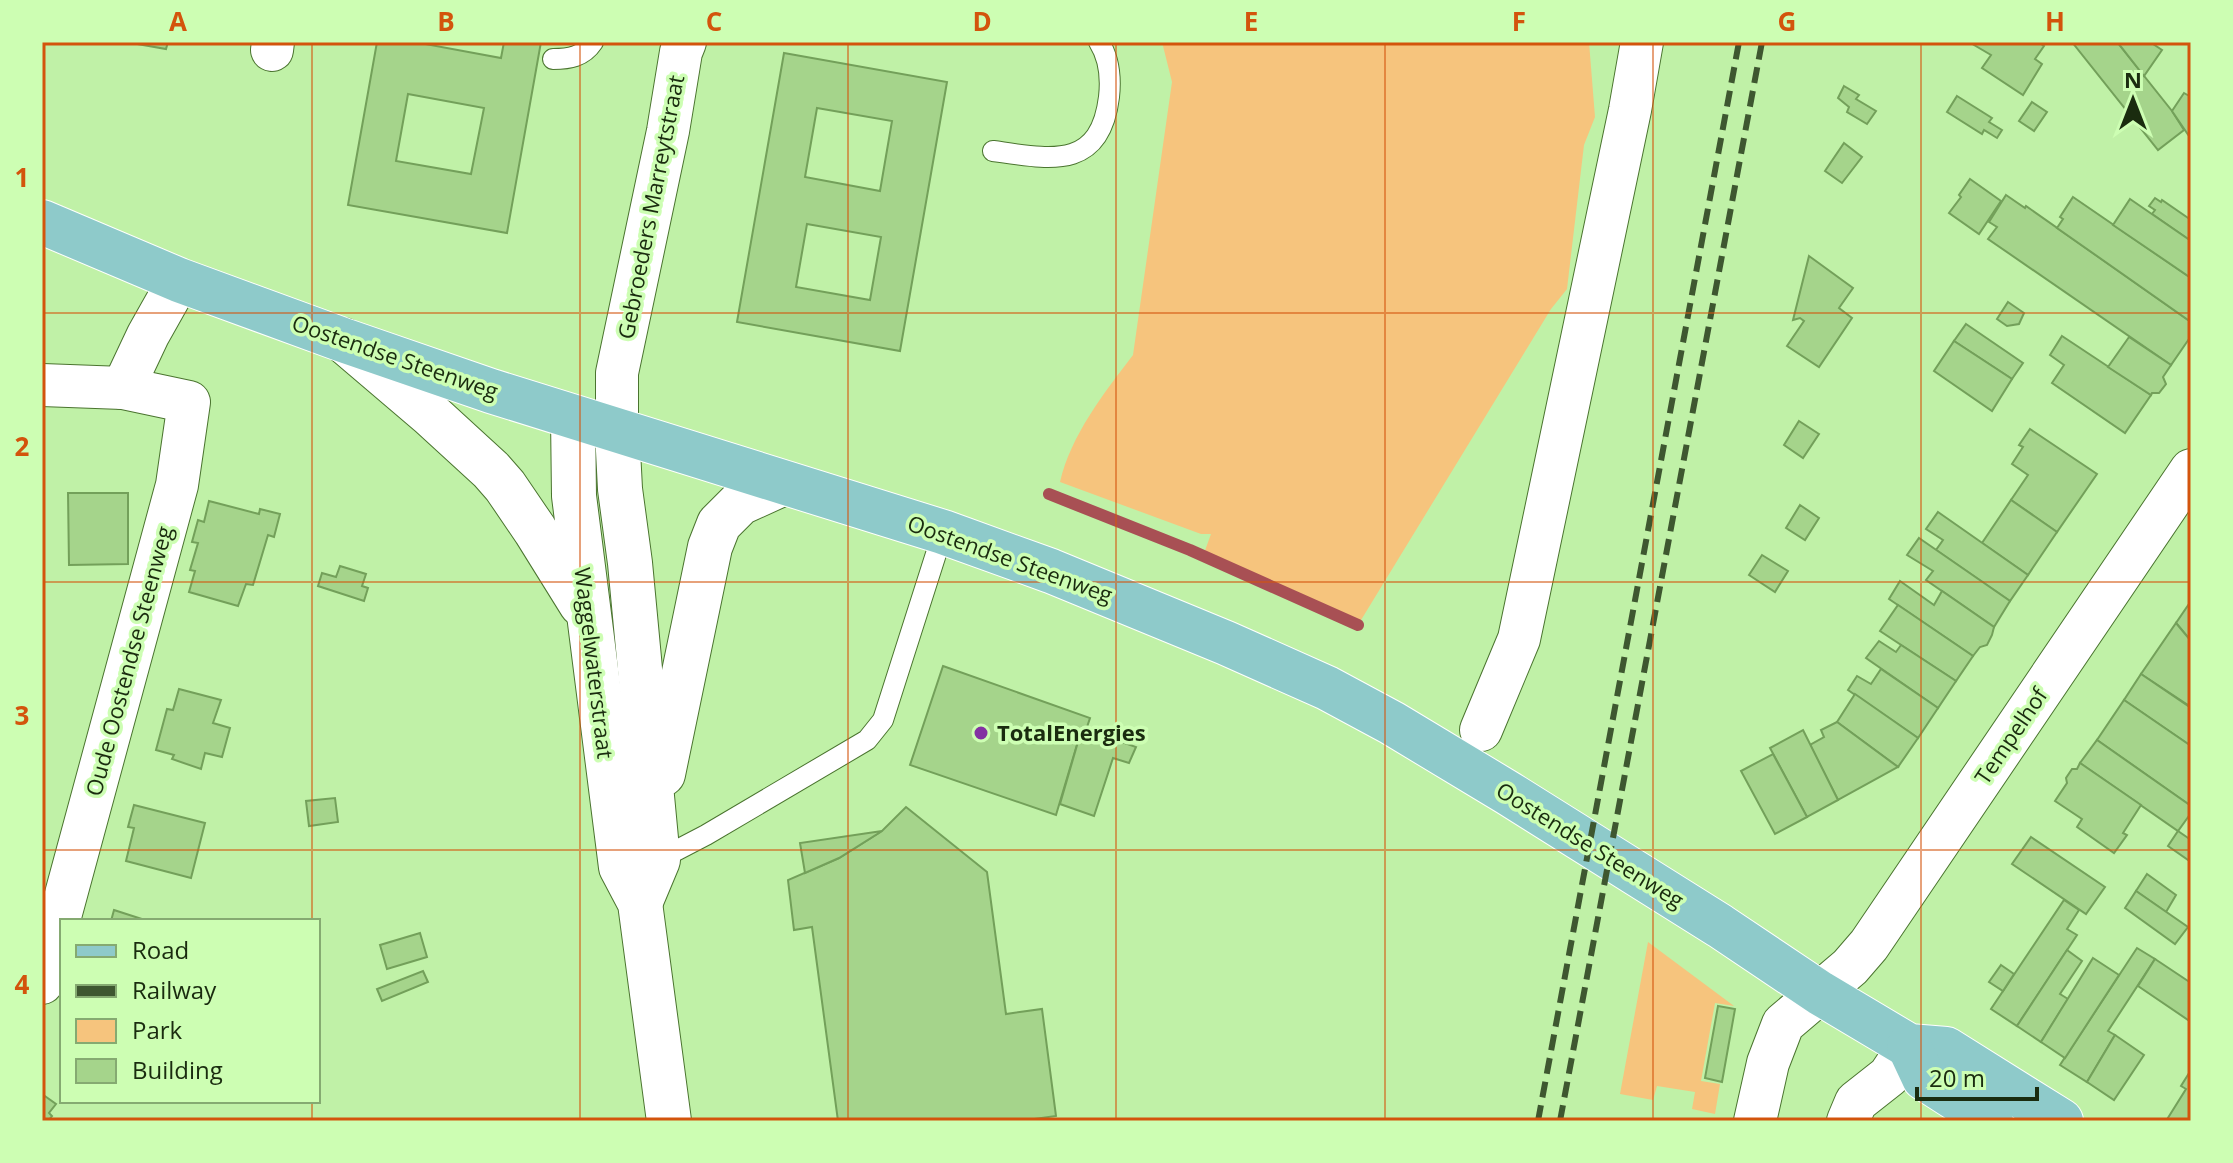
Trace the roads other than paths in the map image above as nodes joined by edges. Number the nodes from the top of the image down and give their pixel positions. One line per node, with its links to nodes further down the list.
1 (593, 42): 5 (lane)
2 (685, 42): 10 (street, Gebroeders Marreytstraat)
3 (1099, 42): 6 (lane)
4 (1642, 42): 19 (street)
5 (553, 59)
6 (993, 151)
7 (42, 222): 8 (main road, Oostendse Steenweg)
8 (179, 280): 9 (main road, Oostendse Steenweg); 12 (street)
9 (343, 340): 13 (main road, Oostendse Steenweg); 18 (main road)
10 (617, 373): 13 (street); 14 (street, Gebroeders Marreytstraat)
11 (42, 385): 12 (street, Oude Oostendse Steenweg)
12 (123, 388): 22 (street, Oude Oostendse Steenweg)
13 (573, 417): 14 (main road, Oostendse Steenweg); 18 (main road, Waggelwaterstraat)
14 (617, 431): 16 (main road, Oostendse Steenweg); 20 (main road, Waggelwaterstraat)
15 (2191, 470): 23 (street, Tempelhof)
16 (784, 483): 17 (main road, Oostendse Steenweg); 20 (main road)
17 (943, 532): 20 (lane); 23 (main road, Oostendse Steenweg)
18 (588, 617): 21 (main road, Waggelwaterstraat)
19 (1481, 730)
20 (656, 840): 21 (main road, Waggelwaterstraat)
21 (640, 903): 25 (main road, Waggelwaterstraat)
22 (42, 983)
23 (1820, 993): 24 (main road, Oostendse Steenweg); 26 (street, Tempelhof)
24 (1909, 1046): 27 (street); 28 (main road); 29 (main road, Oostendse Steenweg)
25 (669, 1121)
26 (1755, 1121)
27 (1848, 1121)
28 (1991, 1121)
29 (2061, 1121)

